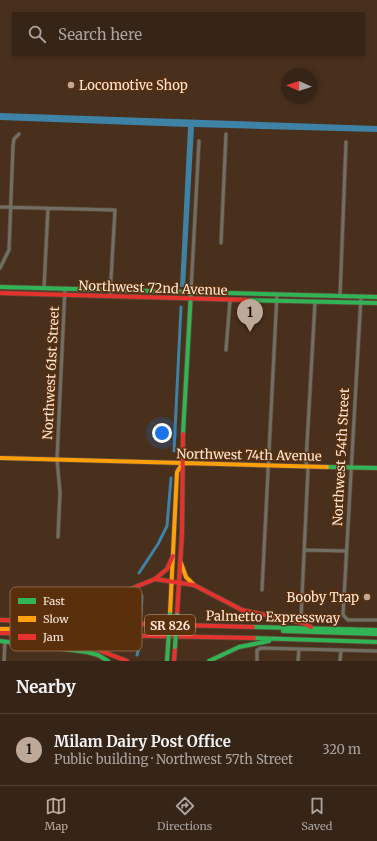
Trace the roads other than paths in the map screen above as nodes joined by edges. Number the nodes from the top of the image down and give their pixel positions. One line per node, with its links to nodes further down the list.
1 (19, 134): 6 (street)
2 (226, 134): 8 (street)
3 (199, 141): 15 (street)
4 (346, 142): 19 (street)
5 (0, 207): 6 (street)
6 (10, 207): 7 (street); 9 (street)
7 (48, 208): 11 (street); 13 (street)
8 (221, 243)
9 (0, 268)
10 (0, 287): 11 (main road, Northwest 72nd Avenue)
11 (44, 288): 12 (main road, Northwest 72nd Avenue)
12 (65, 288): 13 (main road, Northwest 72nd Avenue); 17 (street, Northwest 61st Street)
13 (111, 290): 15 (main road, Northwest 72nd Avenue); 18 (street)
14 (0, 292): 17 (main road, Northwest 72nd Avenue)
15 (191, 292): 16 (main road, Northwest 72nd Avenue); 22 (main road)
16 (277, 294): 19 (main road, Northwest 72nd Avenue); 24 (street)
17 (64, 295): 18 (main road, Northwest 72nd Avenue); 30 (street, Northwest 61st Street)
18 (110, 296): 22 (main road, Northwest 72nd Avenue)
19 (340, 296): 20 (main road, Northwest 72nd Avenue)
20 (361, 296): 21 (main road, Northwest 72nd Avenue); 26 (street, Northwest 54th Street)
21 (377, 297)
22 (190, 299): 23 (main road, Northwest 72nd Avenue); 31 (main road)
23 (230, 300): 24 (main road, Northwest 72nd Avenue); 28 (street)
24 (277, 301): 25 (main road, Northwest 72nd Avenue); 32 (street)
25 (315, 302): 26 (main road, Northwest 72nd Avenue); 33 (street)
26 (360, 303): 27 (main road, Northwest 72nd Avenue); 34 (street, Northwest 54th Street)
27 (377, 303)
28 (226, 350)
29 (0, 458): 30 (main road, Northwest 74th Avenue)
30 (57, 459): 31 (main road, Northwest 74th Avenue); 36 (street, Northwest 61st Street)
31 (182, 464): 32 (main road, Northwest 74th Avenue); 39 (main road); 40 (main road)
32 (268, 465): 33 (main road, Northwest 74th Avenue); 46 (street)
33 (307, 466): 34 (main road, Northwest 74th Avenue); 37 (street)
34 (351, 467): 35 (main road, Northwest 74th Avenue); 38 (street, Northwest 54th Street)
35 (377, 468)
36 (58, 537)
37 (304, 550): 38 (street); 47 (street)
38 (346, 551): 50 (street, Northwest 54th Street)
39 (173, 556): 41 (main road); 42 (main road)
40 (181, 563): 43 (main road); 44 (main road)
41 (155, 579): 42 (main road); 45 (main road)
42 (172, 582): 43 (main road); 74 (main road, bridge)
43 (179, 583): 44 (main road); 75 (main road, bridge)
44 (194, 586): 55 (main road)
45 (135, 587)
46 (262, 590)
47 (301, 618)
48 (0, 620): 49 (main road, Palmetto Expressway / SR 826)
49 (10, 620)
50 (377, 620)
51 (0, 624): 52 (main road)
52 (10, 624)
53 (142, 625): 55 (main road, Palmetto Expressway / SR 826)
54 (142, 628): 60 (main road)
55 (314, 628): 58 (main road, Palmetto Expressway / SR 826)
56 (0, 629): 57 (main road)
57 (10, 629)
58 (377, 630)
59 (142, 632): 62 (main road)
60 (377, 634)
61 (142, 635): 63 (main road, Palmetto Expressway / SR 826)
62 (377, 638)
63 (277, 640): 65 (main road, Palmetto Expressway / SR 826); 76 (main road)
64 (2, 641): 71 (street)
65 (377, 642)
66 (299, 649): 67 (street); 77 (street); 78 (street)
67 (340, 650): 70 (street); 79 (street)
68 (78, 651): 72 (main road)
69 (101, 651): 73 (main road)
70 (377, 651)
71 (4, 661)
72 (108, 661)
73 (127, 661)
74 (167, 661)
75 (174, 661)
76 (209, 661)
77 (257, 661)
78 (298, 661)
79 (340, 661)

